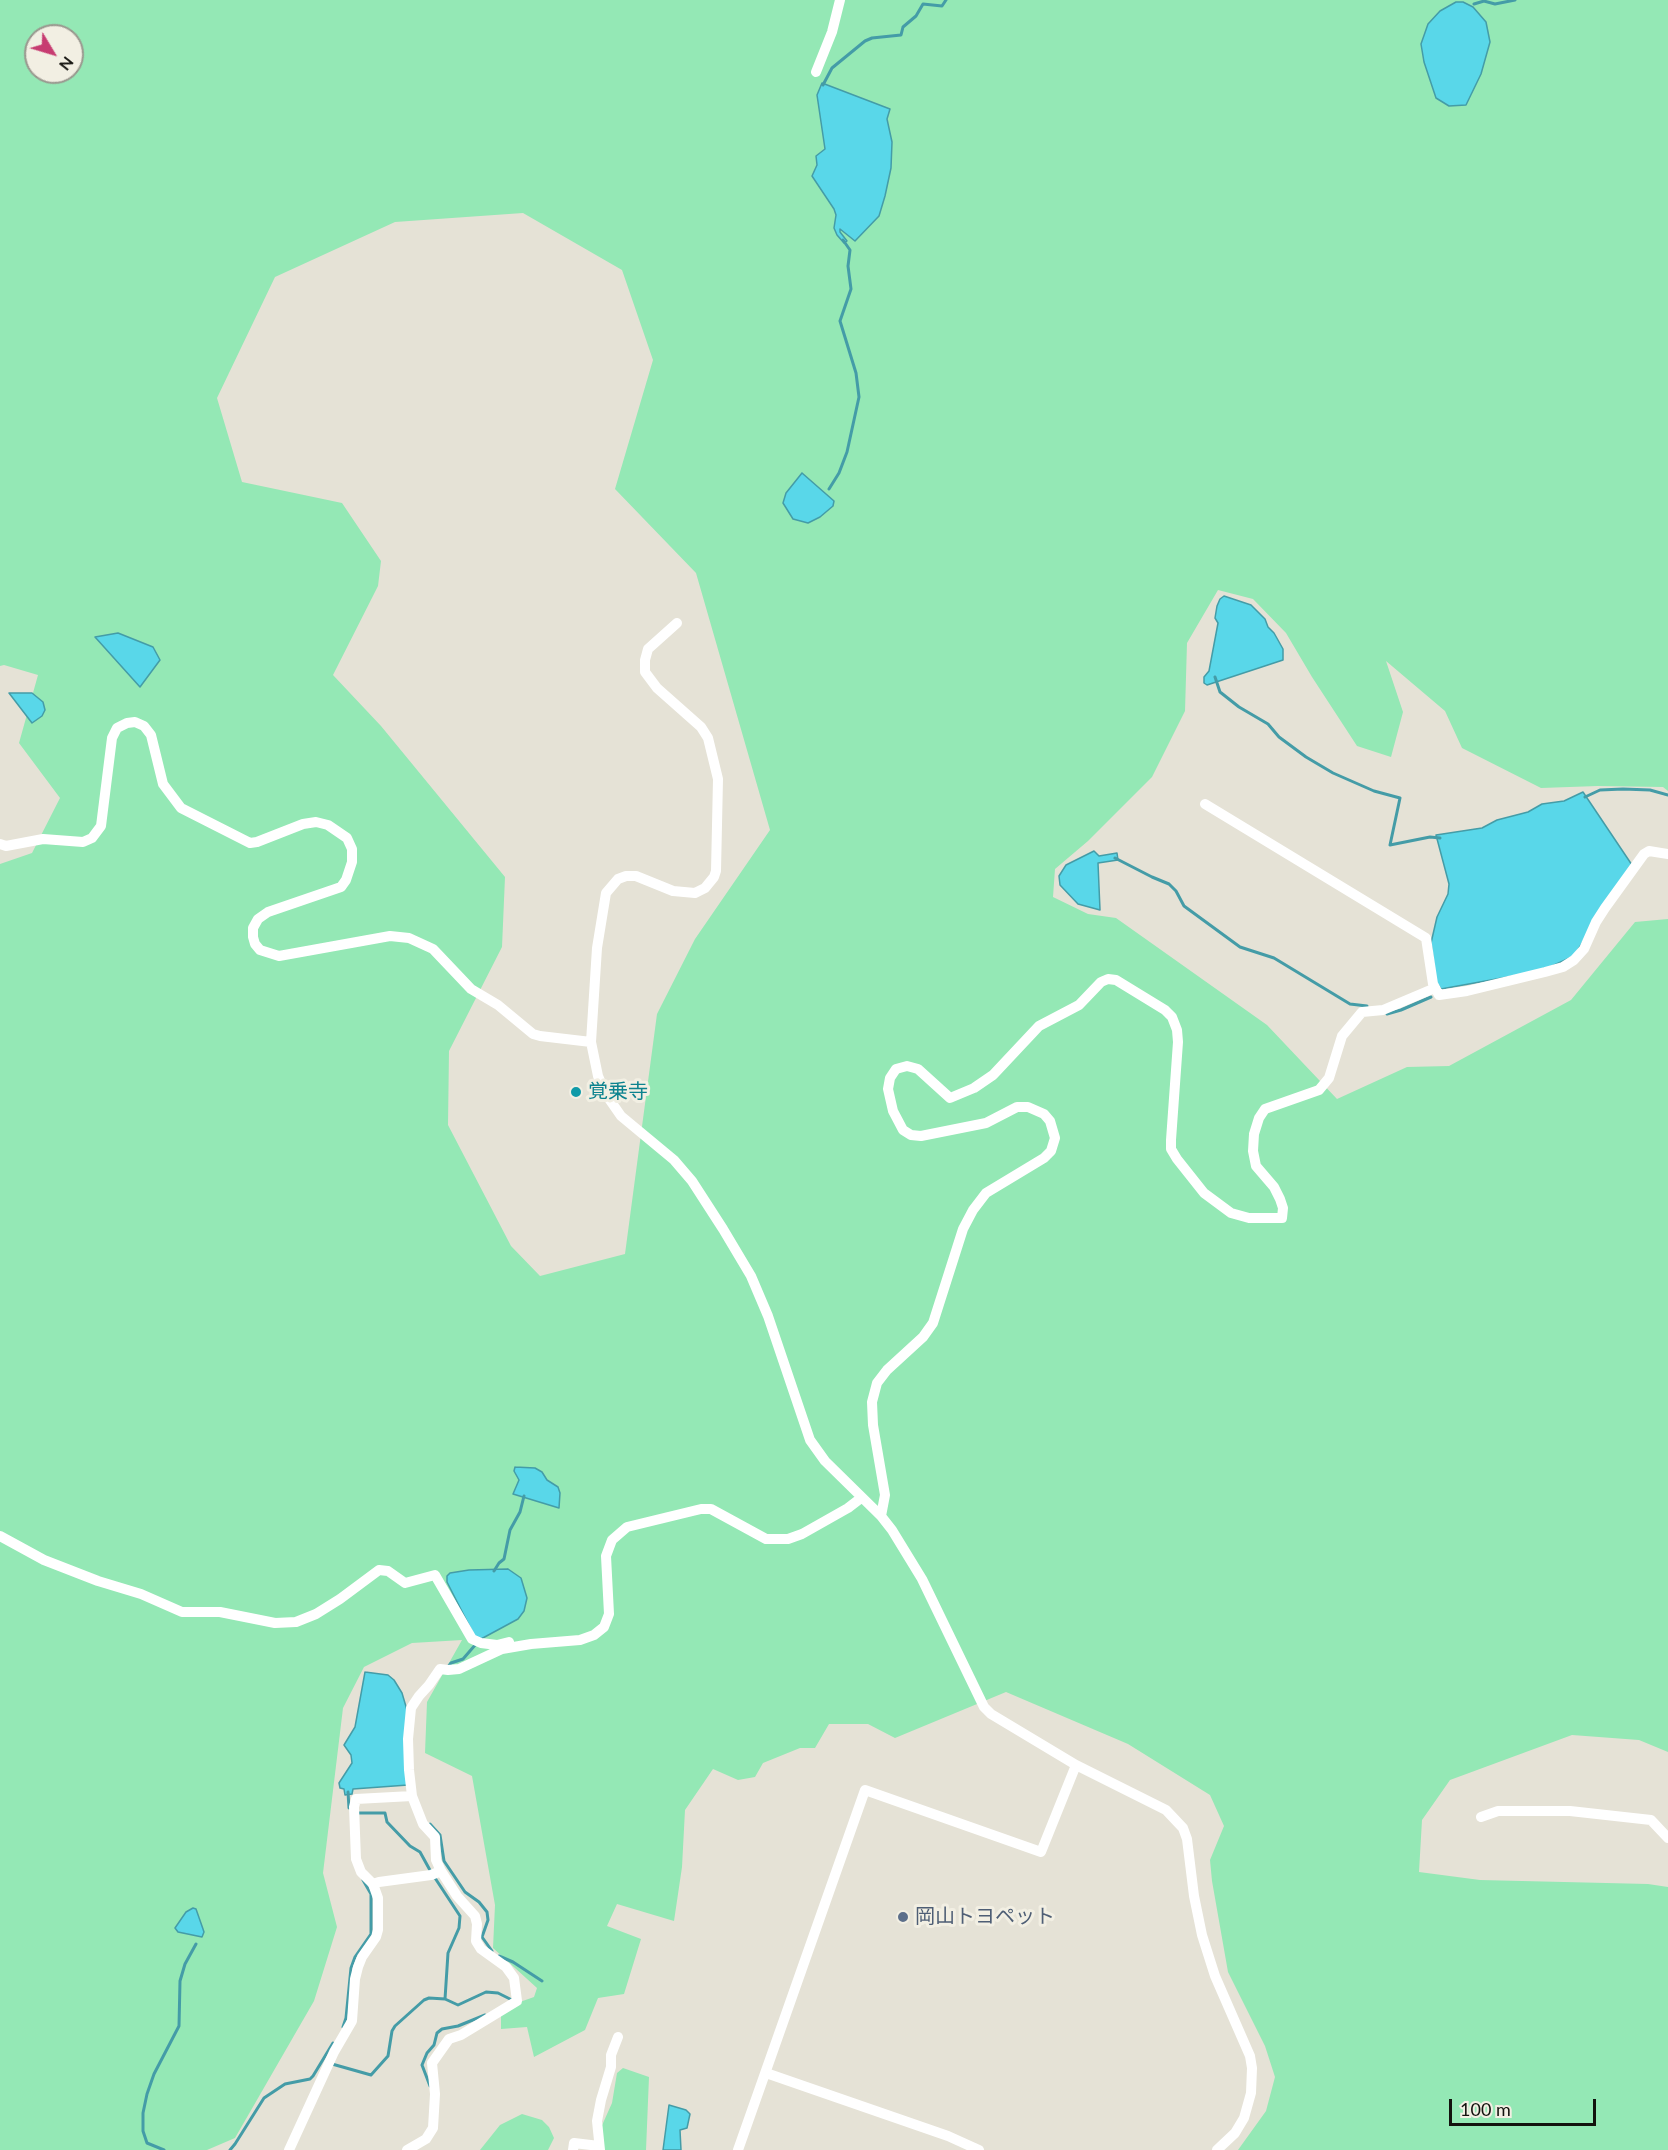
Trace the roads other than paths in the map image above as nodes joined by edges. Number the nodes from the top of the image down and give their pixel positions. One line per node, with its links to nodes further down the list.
1 (840, 0): 2 (street)
2 (816, 72)
3 (678, 623): 8 (street)
4 (1205, 804): 7 (street)
5 (0, 844): 8 (street)
6 (1668, 854): 7 (street)
7 (1435, 988): 10 (street)
8 (591, 1042): 9 (street)
9 (861, 1498): 10 (street); 12 (street)
10 (881, 1516): 13 (street)
11 (0, 1536): 12 (street)
12 (531, 1644): 14 (street)
13 (1077, 1765): 20 (street); 27 (street)
14 (412, 1796): 17 (street); 18 (street)
15 (1481, 1817): 16 (street)
16 (1668, 1838)
17 (441, 1871): 18 (street); 23 (street)
18 (373, 1884): 22 (street)
19 (618, 2037): 21 (street)
20 (766, 2073): 25 (street); 26 (street)
21 (599, 2148): 24 (street)
22 (289, 2150)
23 (407, 2150)
24 (573, 2150)
25 (738, 2150)
26 (979, 2150)
27 (1217, 2150)

